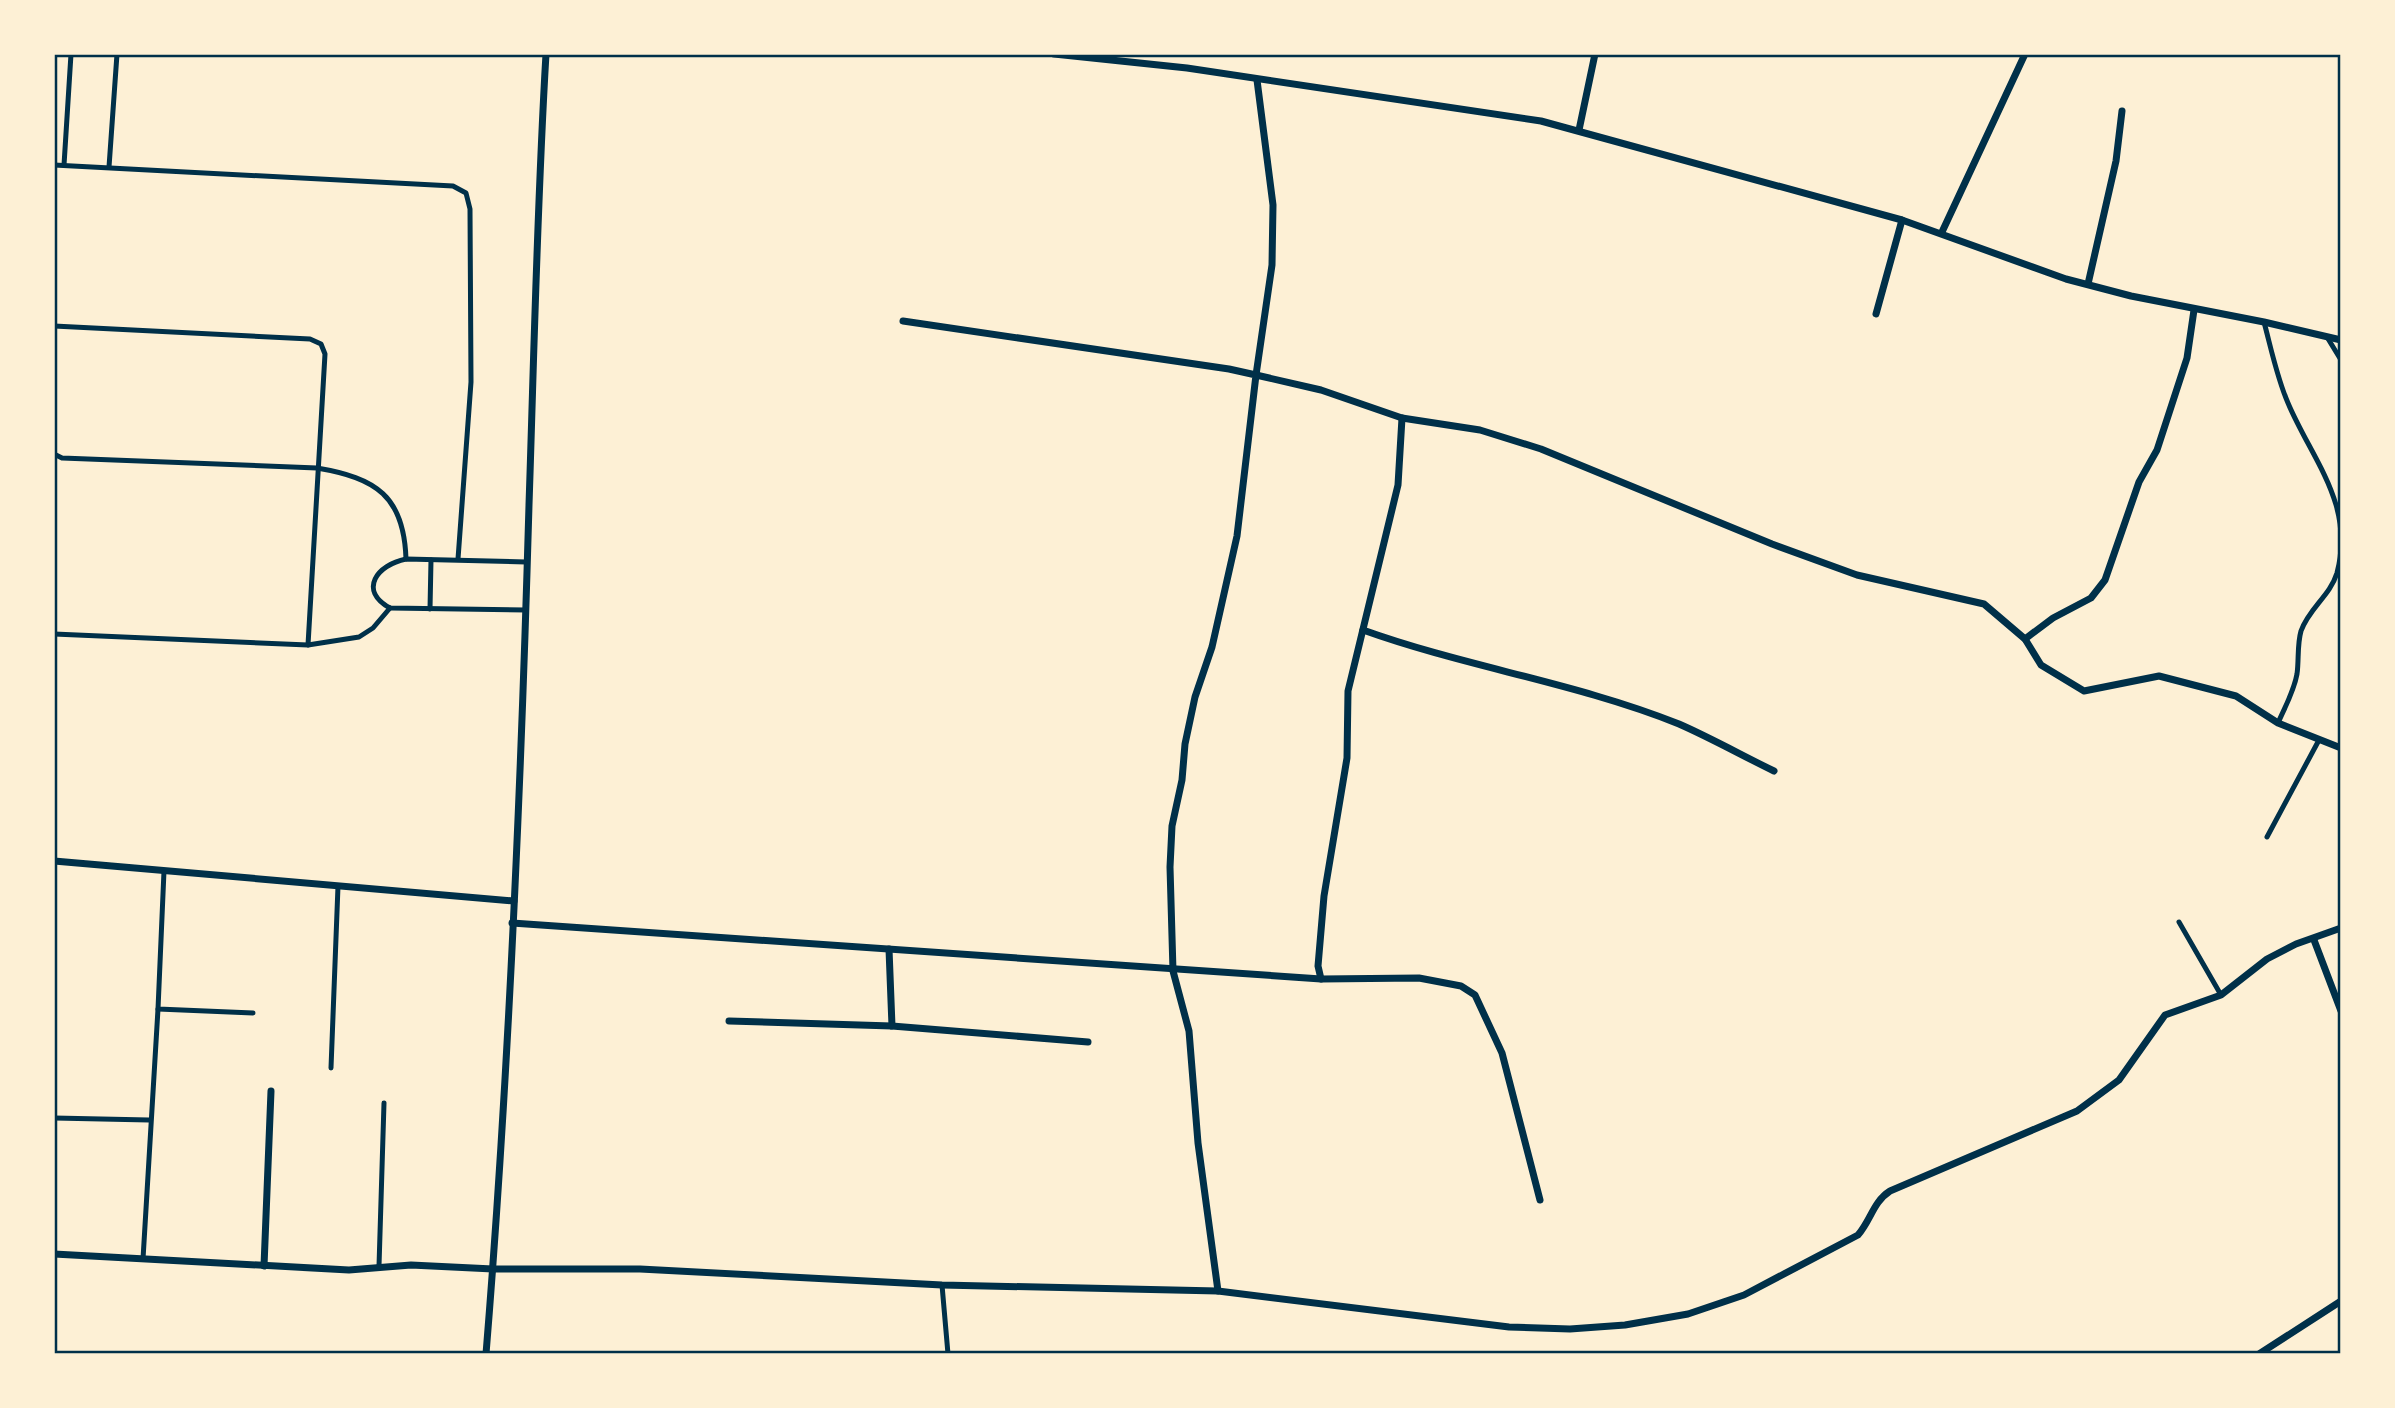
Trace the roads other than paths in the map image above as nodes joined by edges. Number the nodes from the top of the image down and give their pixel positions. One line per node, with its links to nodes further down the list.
1 (71, 54): 11 (lane)
2 (117, 54): 12 (lane)
3 (546, 54): 33 (street)
4 (1054, 54): 7 (street)
5 (1595, 54): 9 (street)
6 (2025, 54): 14 (street)
7 (1257, 80): 9 (street); 24 (street)
8 (2122, 111): 15 (street)
9 (1579, 130): 13 (street)
10 (54, 165): 11 (lane)
11 (64, 165): 12 (lane)
12 (109, 167): 31 (lane)
13 (1902, 220): 14 (street); 17 (street)
14 (1942, 232): 15 (street)
15 (2088, 284): 16 (street)
16 (2194, 310): 19 (street); 39 (street)
17 (1876, 314)
18 (903, 321): 24 (street)
19 (2264, 322): 21 (street); 28 (lane)
20 (54, 326): 27 (lane)
21 (2327, 337): 22 (street); 23 (lane)
22 (2341, 340)
23 (2341, 360)
24 (1256, 376): 25 (street); 55 (street)
25 (1402, 418): 37 (street); 39 (street)
26 (54, 454): 27 (lane)
27 (317, 468): 30 (lane); 40 (lane)
28 (2330, 481): 29 (lane); 41 (lane)
29 (2341, 481)
30 (405, 559): 32 (lane); 34 (lane)
31 (458, 559): 32 (lane); 33 (lane)
32 (431, 560): 35 (lane)
33 (526, 562): 36 (street)
34 (390, 608): 35 (lane); 40 (lane)
35 (430, 609): 36 (lane)
36 (526, 610): 49 (street)
37 (1363, 630): 44 (street); 56 (street)
38 (54, 634): 40 (lane)
39 (2025, 639): 41 (street)
40 (308, 645)
41 (2278, 723): 42 (street)
42 (2319, 740): 43 (street); 45 (lane)
43 (2341, 748)
44 (1774, 771)
45 (2267, 837)
46 (54, 861): 47 (street)
47 (164, 871): 48 (street); 58 (lane)
48 (338, 886): 49 (street); 64 (lane)
49 (514, 901): 51 (street)
50 (2179, 922): 57 (lane)
51 (512, 923): 54 (street); 74 (street)
52 (2341, 928): 53 (street)
53 (2314, 940): 57 (street); 59 (street)
54 (889, 948): 55 (street); 62 (street)
55 (1173, 971): 56 (street); 76 (street)
56 (1321, 979): 69 (street)
57 (2221, 995): 76 (street)
58 (158, 1009): 60 (lane); 68 (lane)
59 (2341, 1011)
60 (253, 1013)
61 (729, 1021): 62 (street)
62 (892, 1026): 63 (street)
63 (1087, 1042)
64 (331, 1068)
65 (271, 1091): 72 (street)
66 (384, 1103): 73 (lane)
67 (54, 1118): 68 (lane)
68 (149, 1120): 71 (lane)
69 (1541, 1200)
70 (54, 1254): 71 (street)
71 (143, 1259): 72 (street)
72 (264, 1266): 73 (street)
73 (379, 1266): 74 (street)
74 (493, 1269): 75 (street); 78 (street)
75 (942, 1285): 76 (street); 79 (lane)
76 (1218, 1291)
77 (2341, 1301): 80 (street)
78 (486, 1354)
79 (947, 1354)
80 (2259, 1354)

